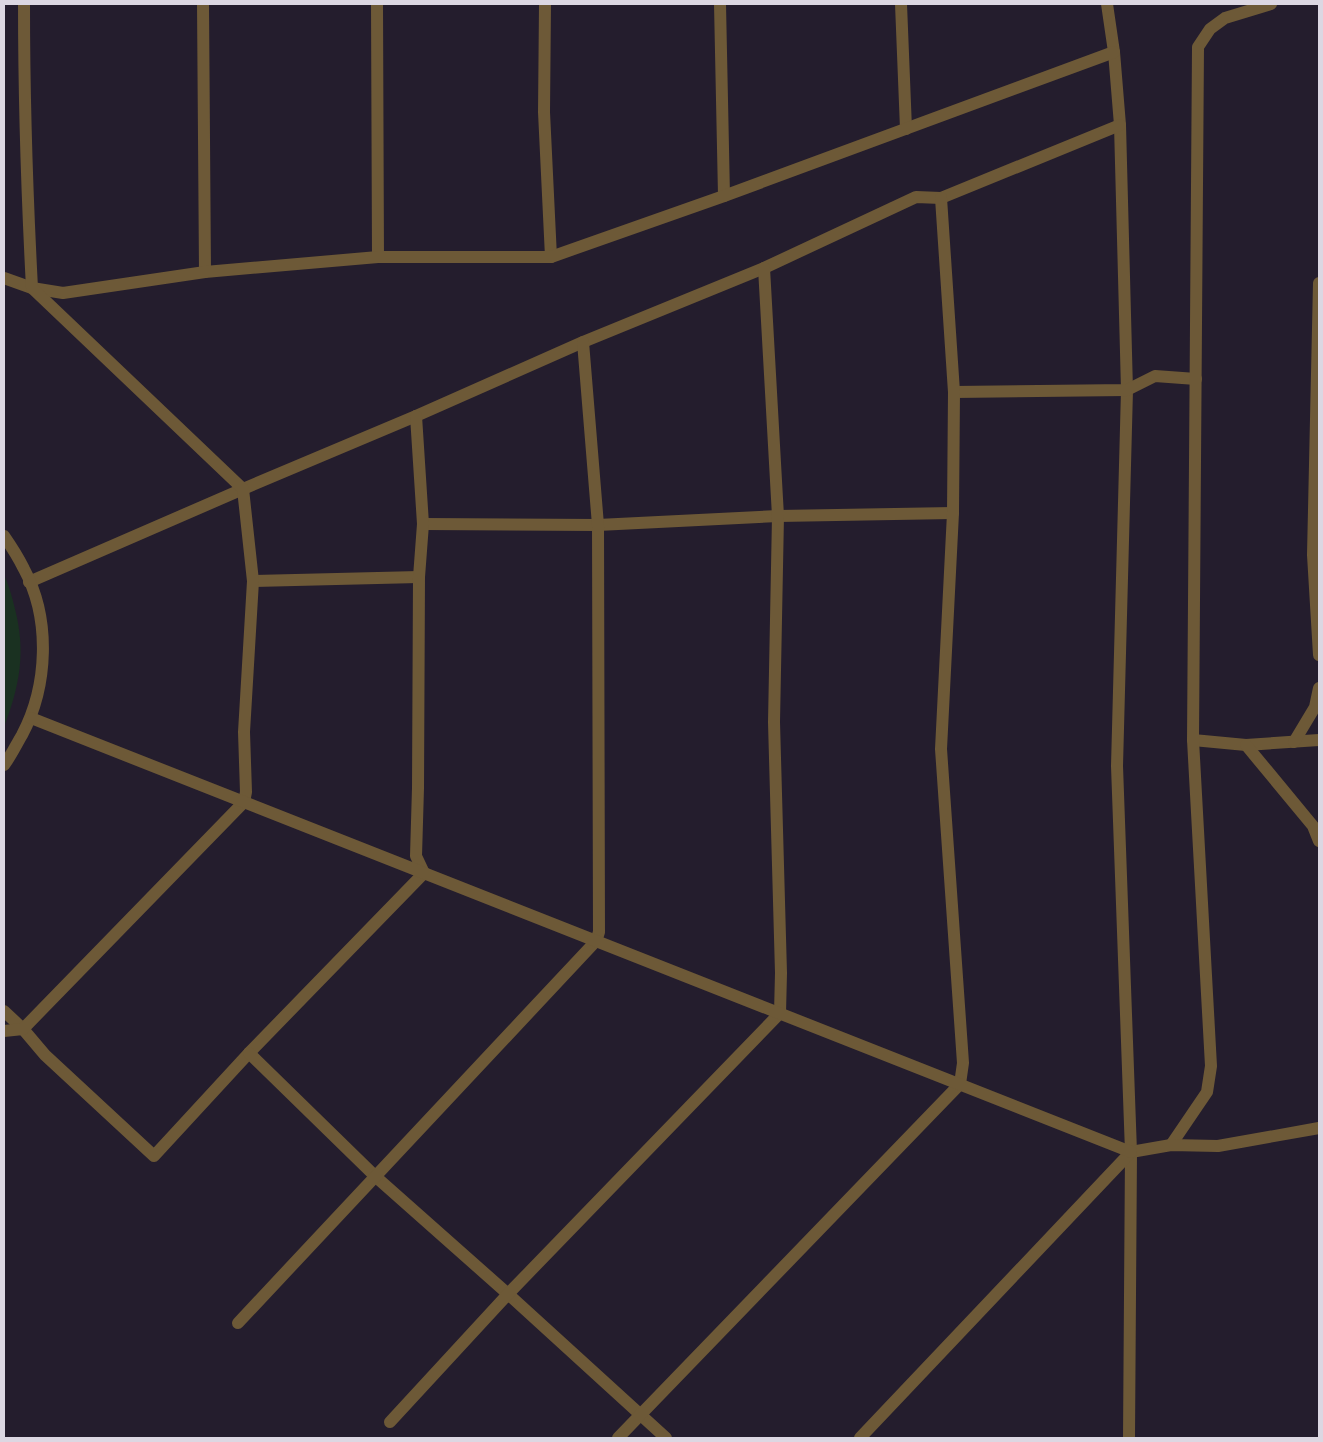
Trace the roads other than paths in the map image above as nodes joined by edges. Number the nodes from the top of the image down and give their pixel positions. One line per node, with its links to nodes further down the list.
1 (24, 4): 20 (street)
2 (203, 4): 17 (street)
3 (377, 4): 14 (street)
4 (545, 4): 15 (street)
5 (720, 4): 12 (street)
6 (901, 4): 11 (street)
7 (1107, 4): 9 (street)
8 (1271, 4): 23 (street)
9 (1114, 52): 10 (street); 11 (street)
10 (1120, 125): 13 (street); 24 (street)
11 (906, 129): 12 (street)
12 (724, 196): 15 (street)
13 (941, 198): 16 (street); 25 (street)
14 (378, 257): 15 (street); 17 (street)
15 (551, 257)
16 (764, 268): 21 (street); 29 (street)
17 (205, 272): 20 (street)
18 (4, 278): 20 (street)
19 (1319, 283): 22 (street)
20 (32, 288): 27 (street)
21 (583, 342): 26 (street); 31 (street)
22 (1318, 366): 36 (street)
23 (1196, 379): 24 (street); 39 (street)
24 (1127, 390): 25 (street); 56 (street)
25 (954, 392): 28 (street)
26 (416, 416): 27 (street); 30 (street)
27 (243, 489): 34 (street); 35 (street)
28 (952, 514): 29 (street); 53 (street)
29 (778, 516): 31 (street); 49 (street)
30 (423, 524): 31 (street); 33 (street)
31 (598, 525): 47 (street)
32 (4, 536): 35 (street)
33 (419, 577): 34 (street); 46 (street)
34 (254, 580): 44 (street)
35 (29, 582): 38 (street)
36 (1319, 655)
37 (1319, 688): 41 (street)
38 (31, 718): 43 (street); 44 (street)
39 (1193, 740): 42 (street); 55 (street)
40 (1319, 740): 41 (street)
41 (1294, 742): 42 (street)
42 (1246, 745): 45 (street)
43 (4, 765)
44 (244, 802): 46 (street); 50 (street)
45 (1319, 841)
46 (424, 874): 47 (street); 52 (street)
47 (596, 941): 49 (street); 57 (street)
48 (4, 1012): 50 (street)
49 (780, 1014): 53 (street); 58 (street)
50 (23, 1029): 51 (street); 52 (street)
51 (4, 1031)
52 (250, 1054): 57 (street)
53 (960, 1084): 56 (street); 60 (street)
54 (1319, 1128): 55 (street)
55 (1171, 1145): 56 (street)
56 (1131, 1152): 64 (street); 65 (street)
57 (376, 1177): 58 (street); 59 (street)
58 (508, 1294): 60 (street); 61 (street)
59 (238, 1323)
60 (640, 1414): 62 (street); 63 (street)
61 (390, 1422)
62 (618, 1438)
63 (666, 1438)
64 (860, 1438)
65 (1129, 1438)

